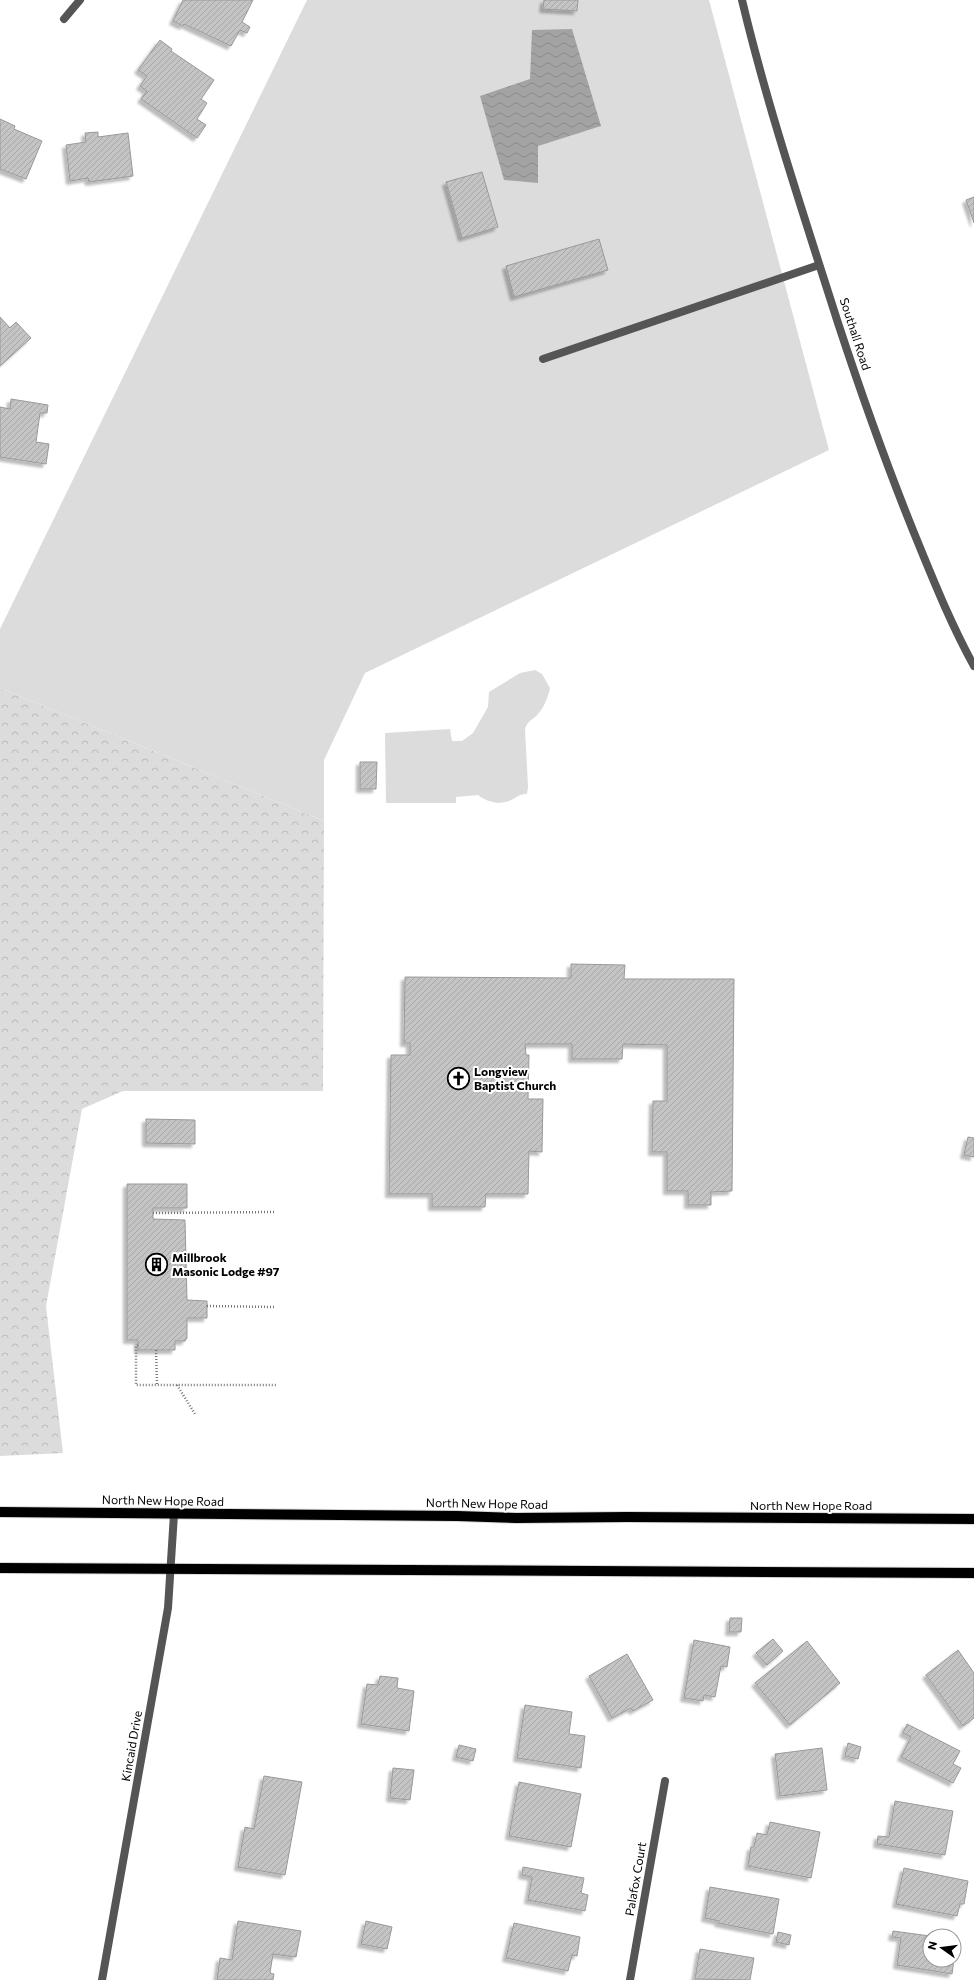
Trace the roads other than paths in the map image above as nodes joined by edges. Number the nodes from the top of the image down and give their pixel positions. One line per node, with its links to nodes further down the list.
1 (80, 0): 3 (street)
2 (742, 0): 4 (street, Southall Road)
3 (64, 19)
4 (819, 265): 5 (street); 6 (street, Southall Road)
5 (543, 359)
6 (974, 666)
7 (0, 1512): 8 (main road, North New Hope Road)
8 (174, 1514): 9 (main road, North New Hope Road); 11 (street, Kincaid Drive)
9 (974, 1519)
10 (0, 1568): 11 (main road)
11 (172, 1569): 12 (main road); 14 (street, Kincaid Drive)
12 (974, 1573)
13 (665, 1782): 15 (street, Palafox Court)
14 (102, 1980)
15 (630, 1980)

